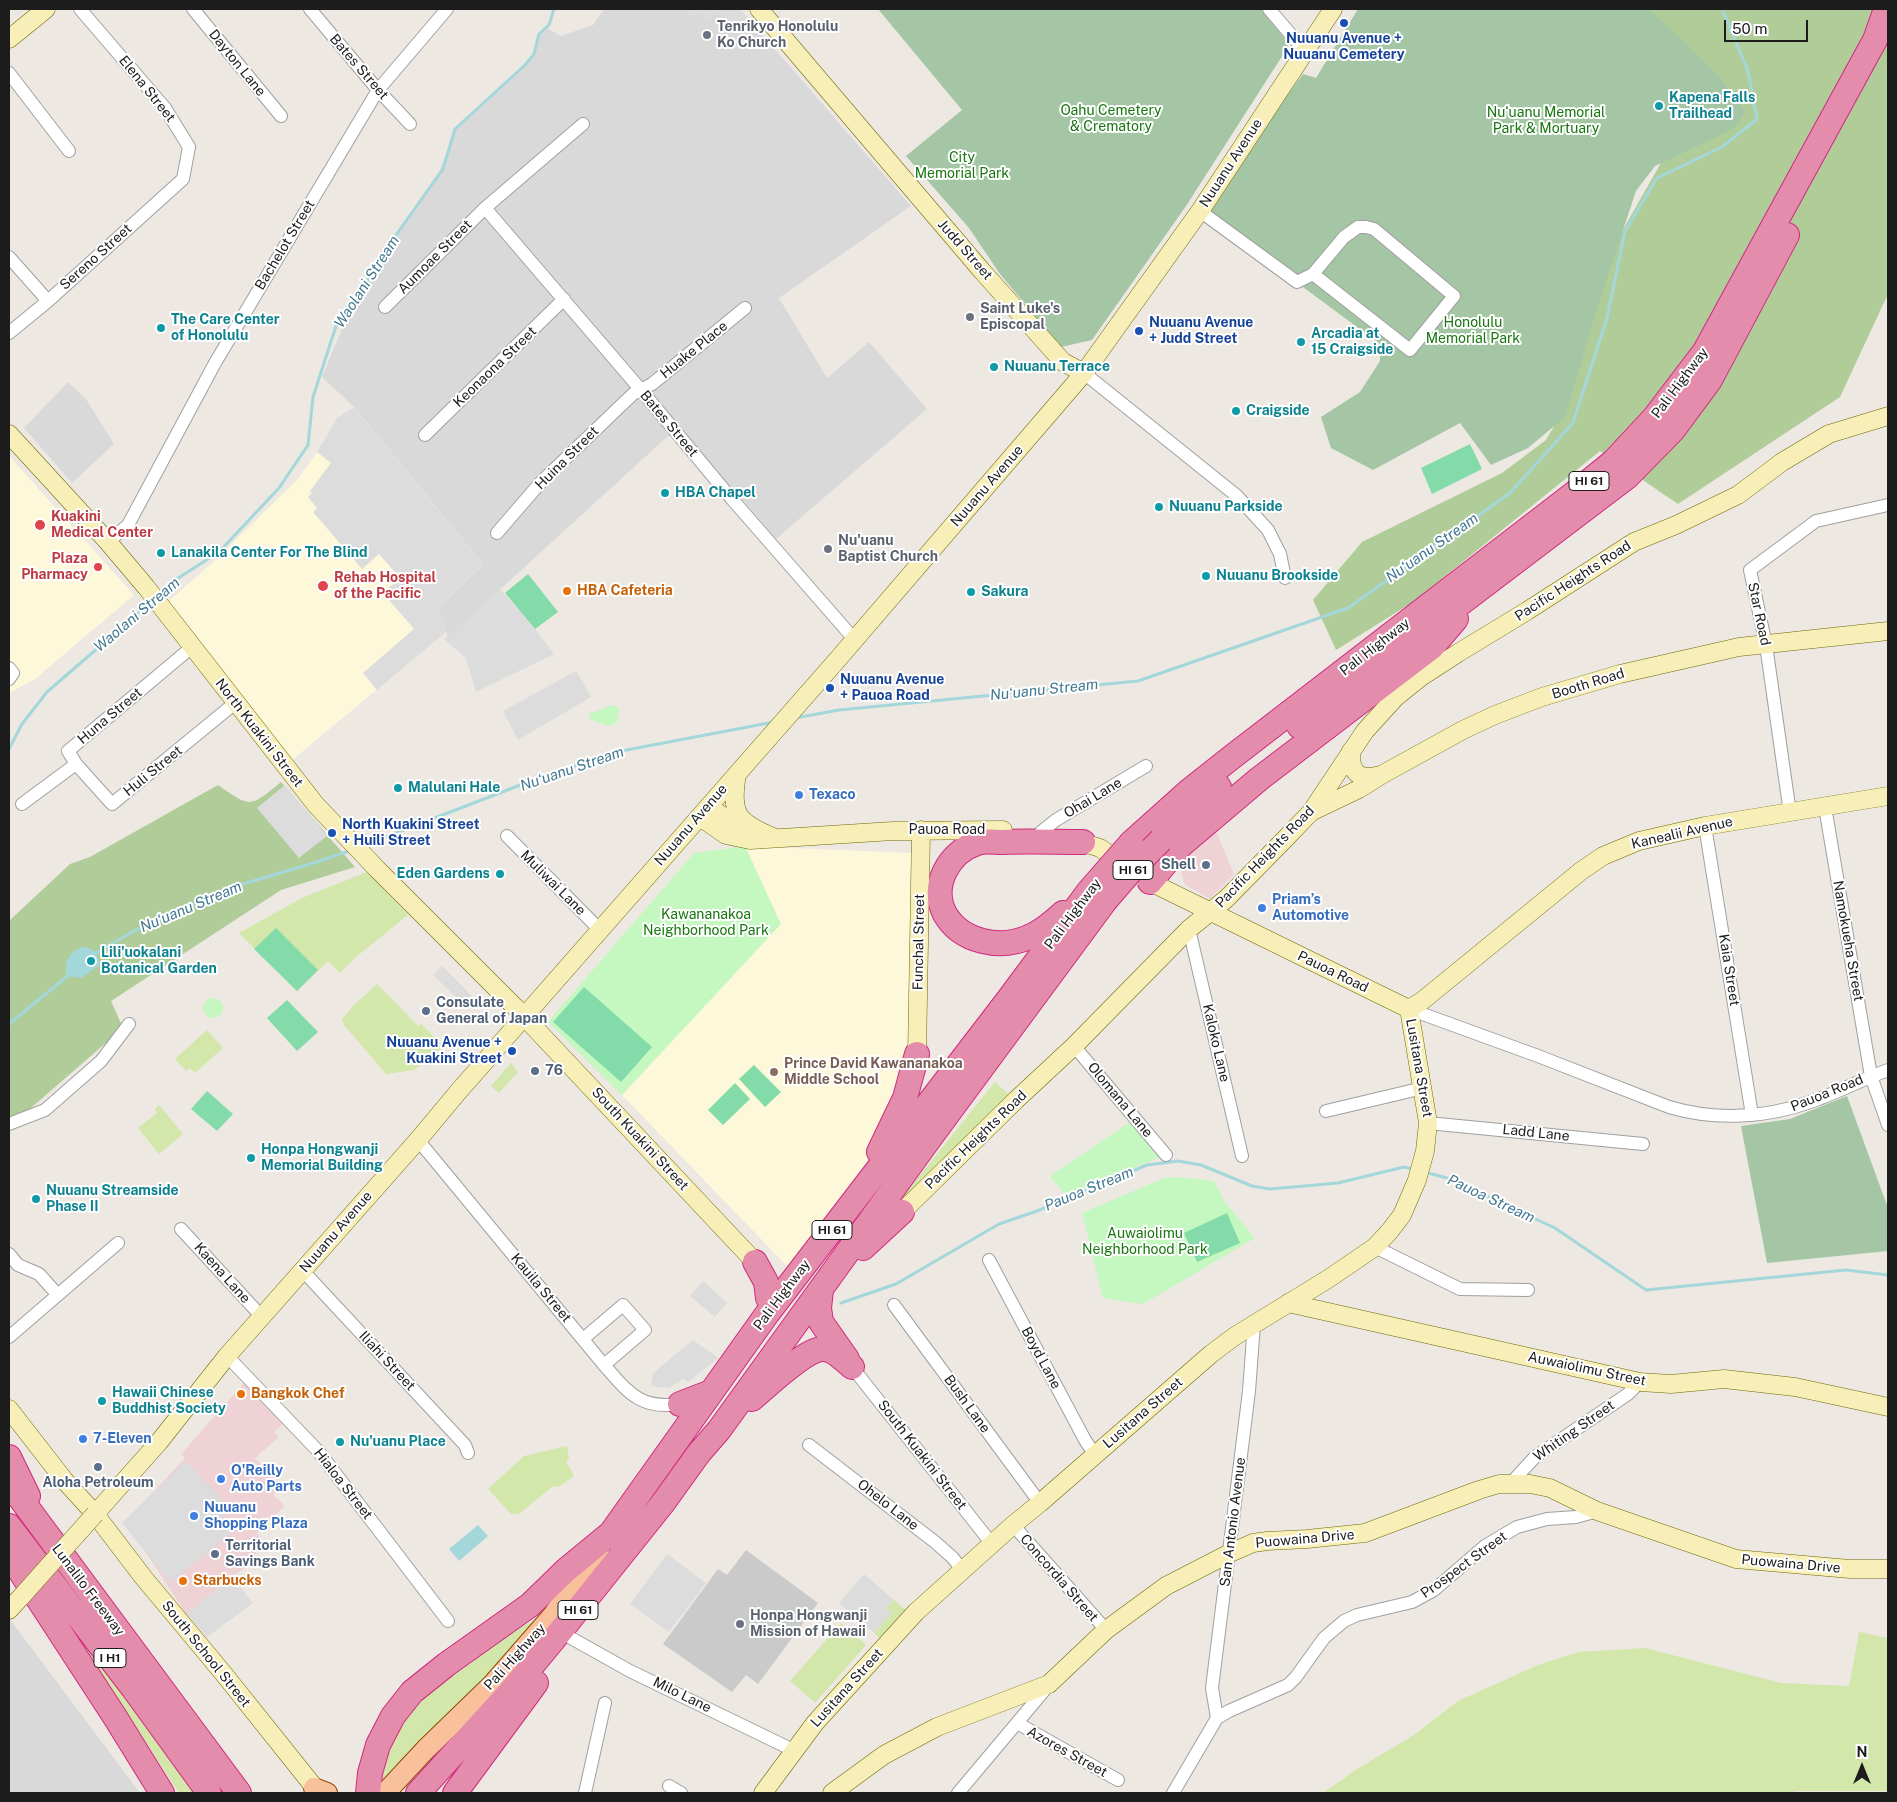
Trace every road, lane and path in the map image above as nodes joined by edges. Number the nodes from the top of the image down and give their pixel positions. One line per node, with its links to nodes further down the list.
1 (80, 9): 19 (street, Elena Street)
2 (193, 9): 15 (street, Dayton Lane)
3 (310, 9): 14 (street, Bates Street)
4 (447, 9): 14 (street, Bachelot Street)
5 (759, 9): 29 (street, Judd Street)
6 (1270, 9): 12 (street)
7 (1333, 9): 12 (street, Nuuanu Avenue)
8 (1886, 9): 60 (highway, Pali Highway / HI 61)
9 (43, 10): 10 (street)
10 (9, 40)
11 (1888, 43): 38 (highway, Pali Highway / HI 61)
12 (1304, 50): 21 (street, Nuuanu Avenue)
13 (9, 74): 18 (street)
14 (378, 90): 16 (street, Bates Street); 36 (street, Bachelot Street)
15 (281, 116)
16 (410, 124)
17 (583, 124): 20 (street, Aumoae Street)
18 (69, 151)
19 (183, 179): 25 (street, Sereno Street)
20 (485, 208): 24 (street, Bates Street); 26 (street, Aumoae Street)
21 (1200, 211): 23 (street); 29 (street, Nuuanu Avenue)
22 (9, 257): 25 (street)
23 (1313, 274): 23 (street)
24 (564, 299): 30 (street, Bates Street); 33 (street, Keonaona Street)
25 (48, 301): 28 (street, Sereno Street)
26 (385, 307)
27 (745, 308): 30 (street, Huake Place)
28 (9, 333)
29 (1084, 373): 37 (street, Judd Street); 40 (street, Nuuanu Avenue)
30 (642, 390): 35 (street, Huina Street); 40 (street, Bates Street)
31 (1888, 416): 46 (street, Pacific Heights Road)
32 (9, 434): 36 (street, North Kuakini Street)
33 (425, 435)
34 (1888, 505): 41 (street, Star Road)
35 (497, 532)
36 (108, 542): 42 (street, North Kuakini Street)
37 (1285, 578)
38 (1492, 579): 60 (highway, Pali Highway / HI 61); 64 (highway)
39 (1888, 631): 41 (street, Booth Road)
40 (854, 639): 49 (street, Nuuanu Avenue)
41 (1766, 644): 50 (street, Booth Road); 56 (street, Star Road)
42 (192, 647): 45 (street, North Kuakini Street); 47 (street, Huna Street)
43 (9, 668): 44 (street)
44 (9, 679)
45 (236, 703): 47 (street, Huli Street); 70 (street, North Kuakini Street)
46 (1351, 751): 50 (street); 55 (street, Pacific Heights Road)
47 (76, 764): 52 (street, Huna Street)
48 (1146, 766): 59 (street, Ohai Lane)
49 (737, 773): 54 (street, Nuuanu Avenue); 62 (street)
50 (1382, 774): 55 (street, Booth Road)
51 (1888, 796): 53 (street, Kanealii Avenue)
52 (22, 804)
53 (1825, 806): 56 (street, Kanealii Avenue); 75 (street, Namokueha Street)
54 (704, 812): 62 (street, Pauoa Road); 68 (street, Nuuanu Avenue)
55 (1312, 812): 66 (street, Pacific Heights Road)
56 (1790, 813): 57 (street, Kanealii Avenue)
57 (1705, 826): 69 (street, Kanealii Avenue); 78 (street, Kaia Street)
58 (921, 830): 59 (street, Pauoa Road); 62 (street, Pauoa Road); 73 (street, Funchal Street)
59 (1041, 832): 63 (street, Pauoa Road)
60 (1154, 834): 65 (highway, Pali Highway / HI 61, bridge)
61 (507, 836): 68 (street, Muliwai Lane)
62 (776, 838)
63 (1083, 842): 64 (street, Pauoa Road); 65 (highway)
64 (1150, 882): 66 (street, Pauoa Road)
65 (1097, 896): 94 (highway, Pali Highway / HI 61); 108 (highway, Pali Highway / HI 61)
66 (1211, 912): 67 (street, Pacific Heights Road); 69 (street, Pauoa Road)
67 (1189, 929): 72 (street, Pacific Heights Road); 85 (street, Kaloko Lane)
68 (600, 930): 70 (street, Nuuanu Avenue)
69 (1409, 1009): 76 (street, Lusitana Street); 78 (street, Pauoa Road)
70 (525, 1017): 82 (street, Nuuanu Avenue); 92 (street, South Kuakini Street)
71 (129, 1024): 80 (street)
72 (1074, 1046): 84 (street, Olomana Lane); 86 (street, Pacific Heights Road)
73 (917, 1054): 93 (highway)
74 (1888, 1070): 75 (street, Pauoa Road)
75 (1871, 1076): 78 (street, Pauoa Road); 81 (street, Namokueha Street)
76 (1423, 1088): 77 (street); 79 (street, Lusitana Street)
77 (1326, 1111)
78 (1752, 1115)
79 (1428, 1123): 83 (street, Ladd Lane); 89 (street, Lusitana Street)
80 (9, 1124)
81 (1888, 1125)
82 (418, 1140): 95 (street, Nuuanu Avenue); 105 (street, Kauila Street)
83 (1643, 1144)
84 (1166, 1155)
85 (1242, 1156)
86 (902, 1212): 94 (highway)
87 (181, 1229): 102 (street, Kaena Lane)
88 (118, 1243): 98 (street)
89 (1375, 1247): 97 (street); 100 (street, Lusitana Street)
90 (9, 1254): 98 (street)
91 (989, 1260): 118 (street, Boyd Lane)
92 (755, 1262): 93 (highway); 99 (highway)
93 (792, 1267): 99 (highway)
94 (838, 1267): 96 (highway, Pali Highway / HI 61)
95 (302, 1271): 102 (street, Nuuanu Avenue); 117 (street, Iliahi Street)
96 (822, 1290): 109 (highway); 115 (highway, Pali Highway / HI 61)
97 (1528, 1290)
98 (56, 1294): 104 (street)
99 (768, 1298): 108 (highway)
100 (1288, 1303): 103 (street, Lusitana Street); 110 (street, Auwaiolimu Street)
101 (894, 1305): 122 (street, Bush Lane)
102 (262, 1317): 106 (street, Nuuanu Avenue)
103 (1254, 1324): 118 (street, Lusitana Street); 131 (street, San Antonio Avenue)
104 (9, 1337)
105 (583, 1339): 107 (street, Kauila Street); 107 (street)
106 (228, 1356): 124 (street, Nuuanu Avenue); 136 (street, Hialoa Street)
107 (604, 1365): 112 (street, Kauila Street)
108 (729, 1367): 111 (highway, Pali Highway / HI 61)
109 (852, 1367): 115 (highway); 130 (street, South Kuakini Street)
110 (1640, 1382): 113 (street, Auwaiolimu Street); 121 (street, Whiting Street)
111 (711, 1392): 112 (highway); 129 (highway, Pali Highway / HI 61)
112 (680, 1404)
113 (1888, 1407)
114 (9, 1409): 124 (street, South School Street)
115 (719, 1430): 127 (highway, Pali Highway / HI 61)
116 (809, 1445): 134 (street, Ohelo Lane)
117 (468, 1453)
118 (1095, 1455): 122 (street, Lusitana Street)
119 (9, 1457): 128 (highway)
120 (9, 1483): 128 (highway, Lunalilo Freeway / I H1)
121 (1511, 1483): 123 (street, Puowaina Drive); 131 (street, Puowaina Drive)
122 (1040, 1503): 125 (street, Lusitana Street)
123 (1597, 1511): 133 (street, Puowaina Drive); 141 (street, Prospect Street)
124 (95, 1514): 135 (street, Nuuanu Avenue, bridge); 149 (street, South School Street)
125 (1013, 1525): 130 (street, Lusitana Street); 137 (street, Concordia Street)
126 (9, 1526): 151 (highway, Lunalilo Freeway / I H1)
127 (643, 1527): 138 (highway); 155 (highway, Pali Highway / HI 61)
128 (44, 1532): 143 (highway, Lunalilo Freeway / I H1)
129 (611, 1533): 145 (main road, Pali Highway / HI 61); 148 (highway)
130 (992, 1544): 134 (street, Lusitana Street)
131 (1230, 1553): 137 (street, Puowaina Drive); 141 (street, San Antonio Avenue)
132 (9, 1554): 150 (highway)
133 (1888, 1569)
134 (962, 1570): 144 (street, Lusitana Street)
135 (9, 1610)
136 (448, 1621)
137 (1106, 1630): 139 (street, Puowaina Drive)
138 (582, 1643): 144 (street, Milo Lane); 156 (highway)
139 (1049, 1684): 142 (street); 160 (street, Puowaina Drive)
140 (605, 1703): 157 (street)
141 (1217, 1718): 162 (street)
142 (1017, 1723): 146 (street, Azores Street); 161 (street)
143 (206, 1749): 152 (highway, Lunalilo Freeway / I H1); 153 (highway)
144 (793, 1750): 159 (street, Lusitana Street)
145 (408, 1771): 148 (main road); 154 (main road, Pali Highway / HI 61)
146 (1118, 1780)
147 (669, 1786): 158 (street)
148 (371, 1787)
149 (320, 1791)
150 (162, 1793)
151 (209, 1793)
152 (239, 1793)
153 (245, 1793)
154 (385, 1793)
155 (418, 1793)
156 (455, 1793)
157 (585, 1793)
158 (681, 1793)
159 (763, 1793)
160 (832, 1793)
161 (958, 1793)
162 (1173, 1793)

